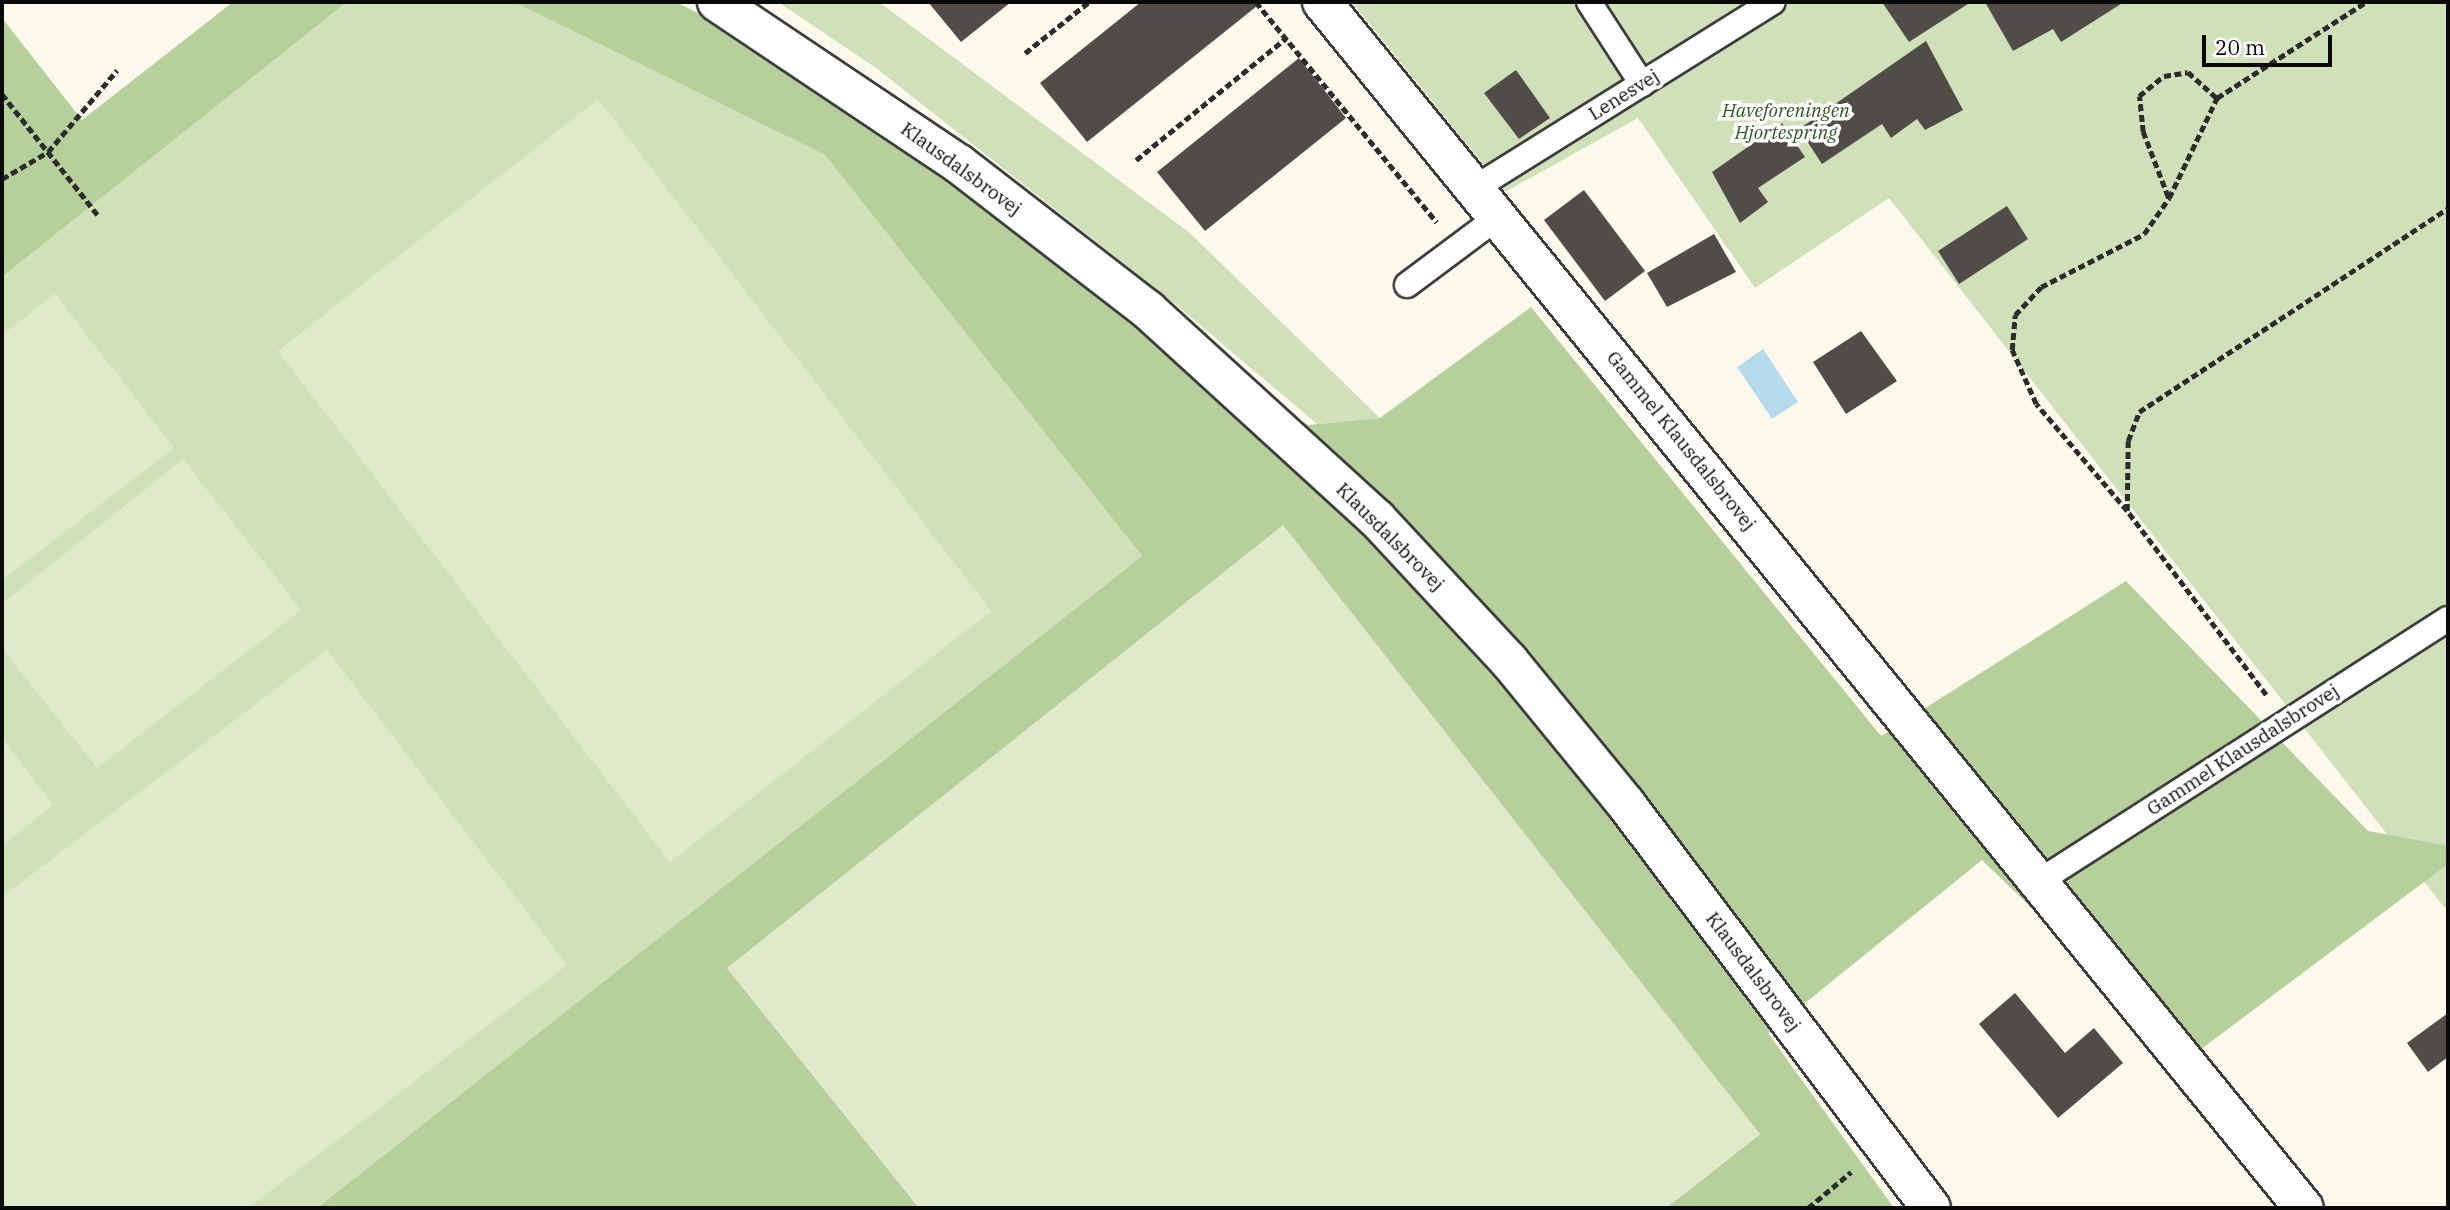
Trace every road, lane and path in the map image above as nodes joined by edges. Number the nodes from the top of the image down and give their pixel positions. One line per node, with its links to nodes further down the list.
1 (717, 2): 27 (street, Klausdalsbrovej)
2 (1089, 2): 9 (path)
3 (1256, 2): 8 (path)
4 (1322, 2): 18 (street, Gammel Klausdalsbrovej)
5 (1589, 2): 11 (lane)
6 (1773, 2): 11 (lane, Lenesvej)
7 (2366, 2): 13 (path)
8 (1286, 38): 15 (path); 21 (path)
9 (1025, 52)
10 (117, 70): 14 (path)
11 (1642, 84): 18 (lane, Lenesvej)
12 (2, 94): 14 (path)
13 (2217, 98): 17 (path); 17 (path)
14 (48, 152): 16 (path); 20 (path)
15 (1136, 160)
16 (2, 179)
17 (2169, 198): 23 (path)
18 (1487, 203): 21 (lane, Lenesvej); 26 (street, Gammel Klausdalsbrovej)
19 (2448, 208): 23 (path)
20 (98, 215)
21 (1457, 247): 22 (lane, Lenesvej)
22 (1407, 285)
23 (2127, 511): 25 (path)
24 (2448, 619): 25 (lane, Gammel Klausdalsbrovej)
25 (2287, 722): 26 (lane, Gammel Klausdalsbrovej)
26 (2038, 882): 30 (street, Gammel Klausdalsbrovej)
27 (1884, 1145): 28 (path); 29 (street, Klausdalsbrovej)
28 (1808, 1208)
29 (1931, 1208)
30 (2304, 1208)

